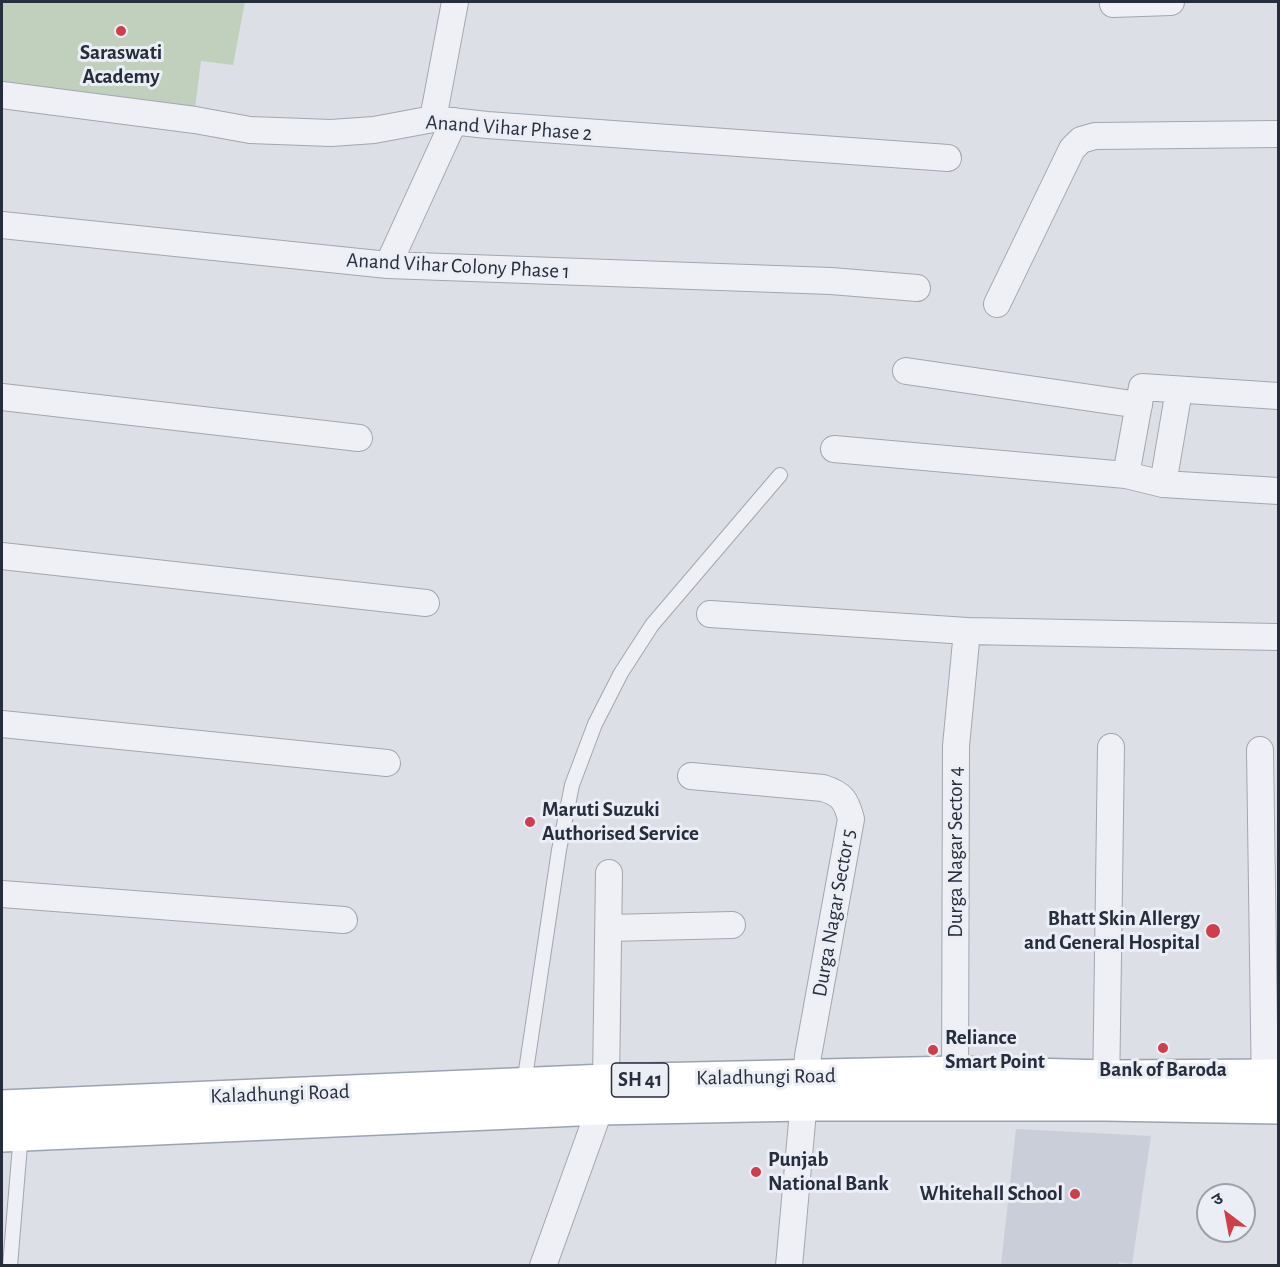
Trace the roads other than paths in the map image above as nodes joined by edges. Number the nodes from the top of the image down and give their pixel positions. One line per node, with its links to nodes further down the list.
1 (455, 2): 5 (street)
2 (1171, 2): 3 (street)
3 (1113, 4)
4 (2, 95): 5 (street, Anand Vihar Phase 2)
5 (443, 120): 7 (street, Anand Vihar Phase 2); 9 (street)
6 (1278, 134): 11 (street)
7 (948, 158)
8 (2, 225): 9 (street, Anand Vihar Colony Phase 1)
9 (388, 265): 10 (street, Anand Vihar Colony Phase 1)
10 (917, 288)
11 (997, 304)
12 (906, 371): 16 (street)
13 (1179, 390): 14 (street); 16 (street); 21 (street)
14 (1278, 396)
15 (2, 397): 17 (street)
16 (1138, 405): 20 (street)
17 (358, 438)
18 (834, 449): 20 (street)
19 (780, 475): 38 (lane)
20 (1126, 475): 21 (street)
21 (1163, 484): 22 (street)
22 (1278, 491)
23 (2, 556): 24 (street)
24 (426, 603)
25 (710, 614): 26 (street)
26 (967, 631): 27 (street); 39 (street, Durga Nagar Sector 4)
27 (1278, 637)
28 (2, 724): 31 (street)
29 (1111, 747): 41 (street)
30 (1260, 750): 42 (street)
31 (387, 763)
32 (691, 776): 40 (street, Durga Nagar Sector 5)
33 (609, 873): 37 (street)
34 (2, 894): 35 (street)
35 (344, 920)
36 (732, 926): 37 (street)
37 (609, 928): 43 (street)
38 (524, 1084): 43 (main road, Kaladhungi Road / SH 41); 44 (main road, Kaladhungi Road / SH 41)
39 (955, 1089): 40 (main road, Kaladhungi Road / SH 41); 41 (main road, Kaladhungi Road / SH 41)
40 (804, 1090): 43 (main road, Kaladhungi Road / SH 41); 49 (street, Durga Nagar Sector 5)
41 (1106, 1090): 42 (main road, Kaladhungi Road / SH 41)
42 (1272, 1092)
43 (603, 1094): 44 (main road, Kaladhungi Road / SH 41); 48 (street)
44 (312, 1106): 45 (main road, Kaladhungi Road / SH 41); 46 (main road, Kaladhungi Road / SH 41)
45 (2, 1107)
46 (11, 1134): 47 (lane)
47 (10, 1266)
48 (543, 1266)
49 (789, 1266)

